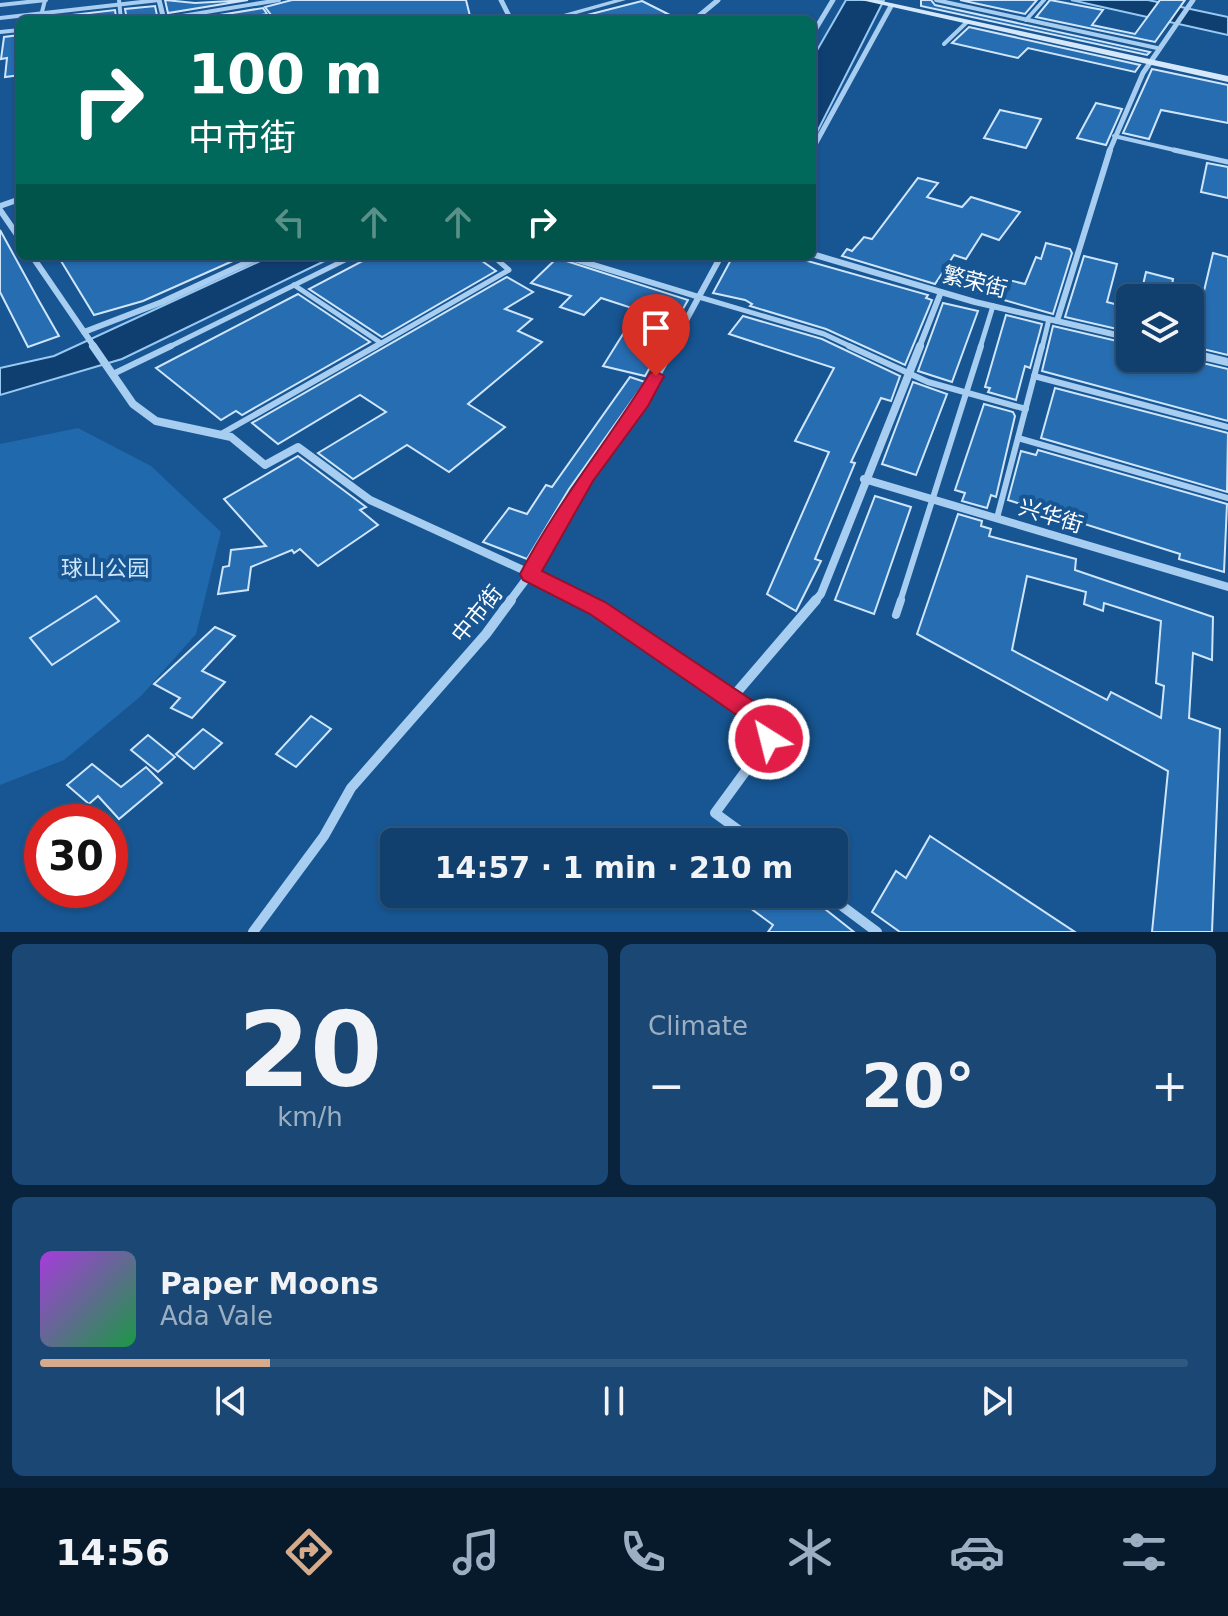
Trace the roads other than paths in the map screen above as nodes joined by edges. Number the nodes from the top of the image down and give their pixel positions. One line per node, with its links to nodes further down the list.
1 (46, 0): 13 (lane); 14 (lane)
2 (159, 0): 11 (lane)
3 (279, 0): 16 (lane)
4 (622, 0): 17 (street)
5 (718, 0): 18 (street)
6 (833, 0): 21 (street)
7 (865, 0): 12 (main road)
8 (936, 0): 19 (lane)
9 (1044, 0): 19 (lane)
10 (1191, 1): 23 (street)
11 (120, 3): 14 (lane)
12 (890, 3): 20 (main road); 27 (street)
13 (0, 5)
14 (42, 14): 15 (lane)
15 (21, 16)
16 (182, 16)
17 (561, 16)
18 (699, 16)
19 (1026, 20): 23 (lane)
20 (967, 22): 22 (lane); 24 (main road)
21 (816, 28)
22 (944, 44)
23 (1157, 48): 24 (street)
24 (1147, 61): 25 (main road); 26 (street)
25 (1228, 79)
26 (1114, 136): 28 (lane); 42 (street)
27 (816, 142)
28 (1228, 162)
29 (0, 208): 30 (street)
30 (16, 227)
31 (816, 255): 39 (street, 繁荣街)
32 (35, 260): 43 (street)
33 (252, 260): 43 (street)
34 (345, 260): 38 (lane)
35 (577, 260): 40 (street)
36 (719, 260): 40 (street, 中市街)
37 (503, 261): 45 (lane)
38 (294, 285): 45 (lane); 48 (lane)
39 (941, 292): 41 (street, 繁荣街); 49 (street)
40 (699, 297): 49 (lane); 60 (street, 中市街)
41 (993, 306): 42 (street, 繁荣街); 51 (lane)
42 (1053, 320): 44 (street, 繁荣街); 50 (lane)
43 (86, 335): 48 (street)
44 (1116, 335)
45 (381, 343): 54 (lane)
46 (1204, 356): 47 (street)
47 (1228, 362)
48 (111, 371): 54 (street)
49 (907, 374): 51 (lane); 56 (street)
50 (1034, 376): 52 (lane); 53 (lane)
51 (966, 393): 52 (lane); 58 (lane)
52 (1026, 409): 55 (lane)
53 (1228, 427)
54 (220, 434): 60 (street)
55 (1018, 438): 57 (lane); 59 (lane)
56 (864, 479): 58 (street, 兴华街); 63 (street)
57 (1228, 498)
58 (932, 499): 59 (street, 兴华街); 62 (lane)
59 (997, 518): 61 (street, 兴华街)
60 (530, 574): 63 (street); 66 (street, 中市街)
61 (1228, 587)
62 (896, 615)
63 (731, 699): 64 (street)
64 (736, 828)
65 (845, 908): 67 (street)
66 (253, 932)
67 (877, 932)

